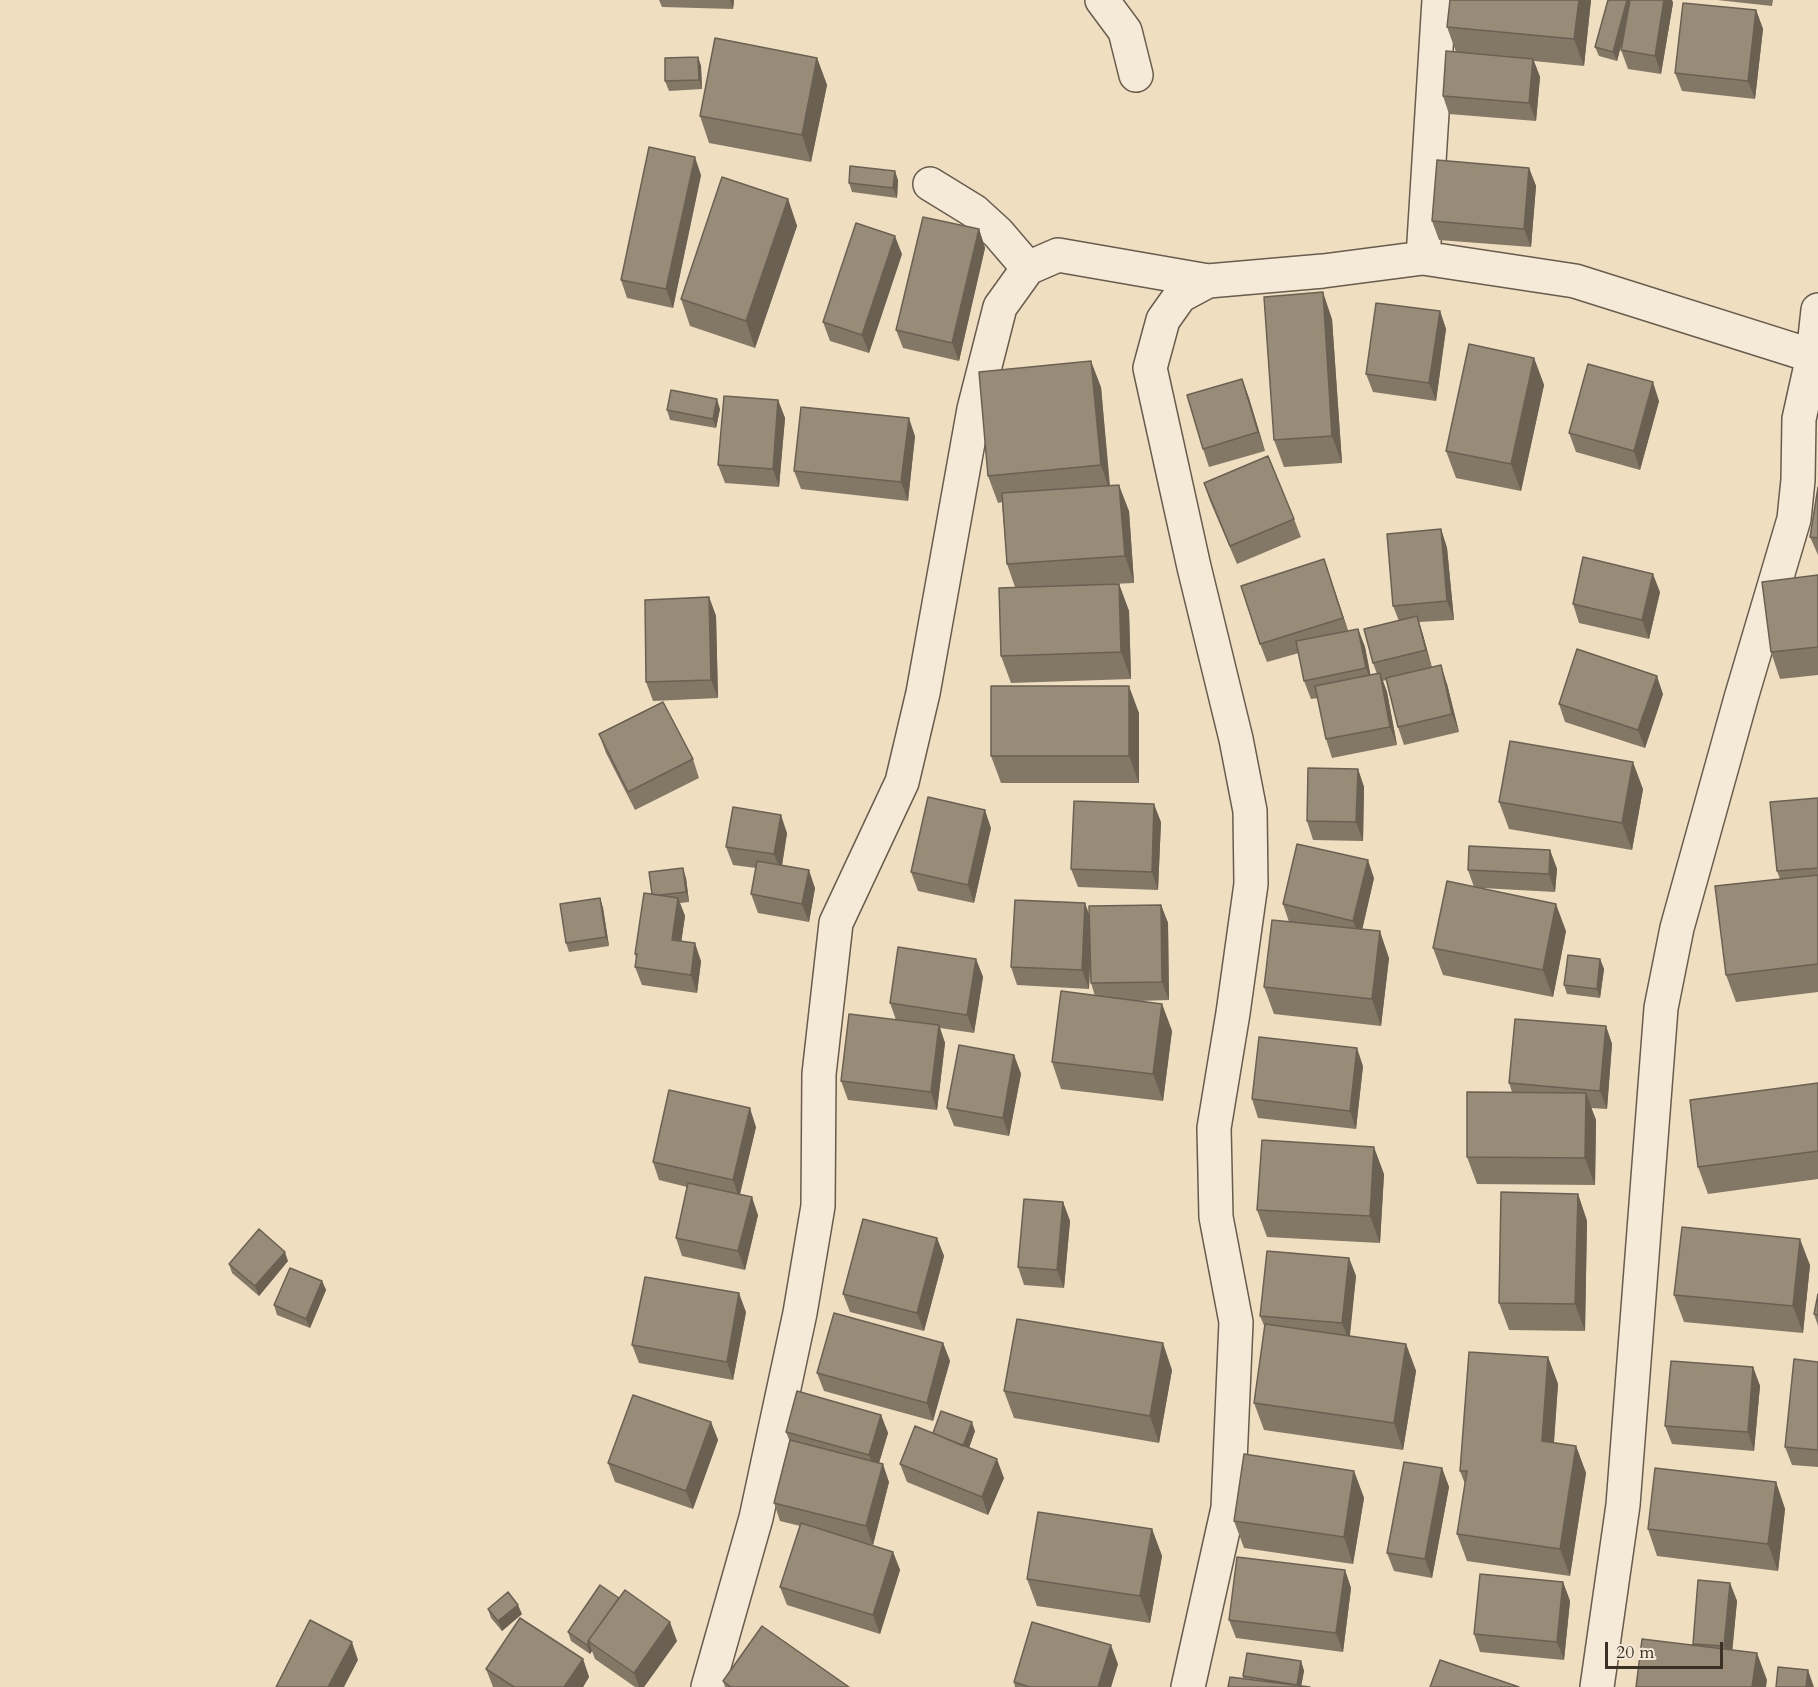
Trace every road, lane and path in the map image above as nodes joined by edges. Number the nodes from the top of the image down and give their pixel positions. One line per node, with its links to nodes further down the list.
1 (1102, 0): 3 (street)
2 (1439, 0): 5 (street)
3 (1136, 75)
4 (930, 184): 6 (street)
5 (1423, 258): 7 (street); 9 (street)
6 (1028, 268): 7 (street); 10 (street)
7 (1208, 280): 11 (street)
8 (1818, 310): 9 (street)
9 (1816, 357): 12 (street)
10 (708, 1687)
11 (1188, 1687)
12 (1597, 1687)

